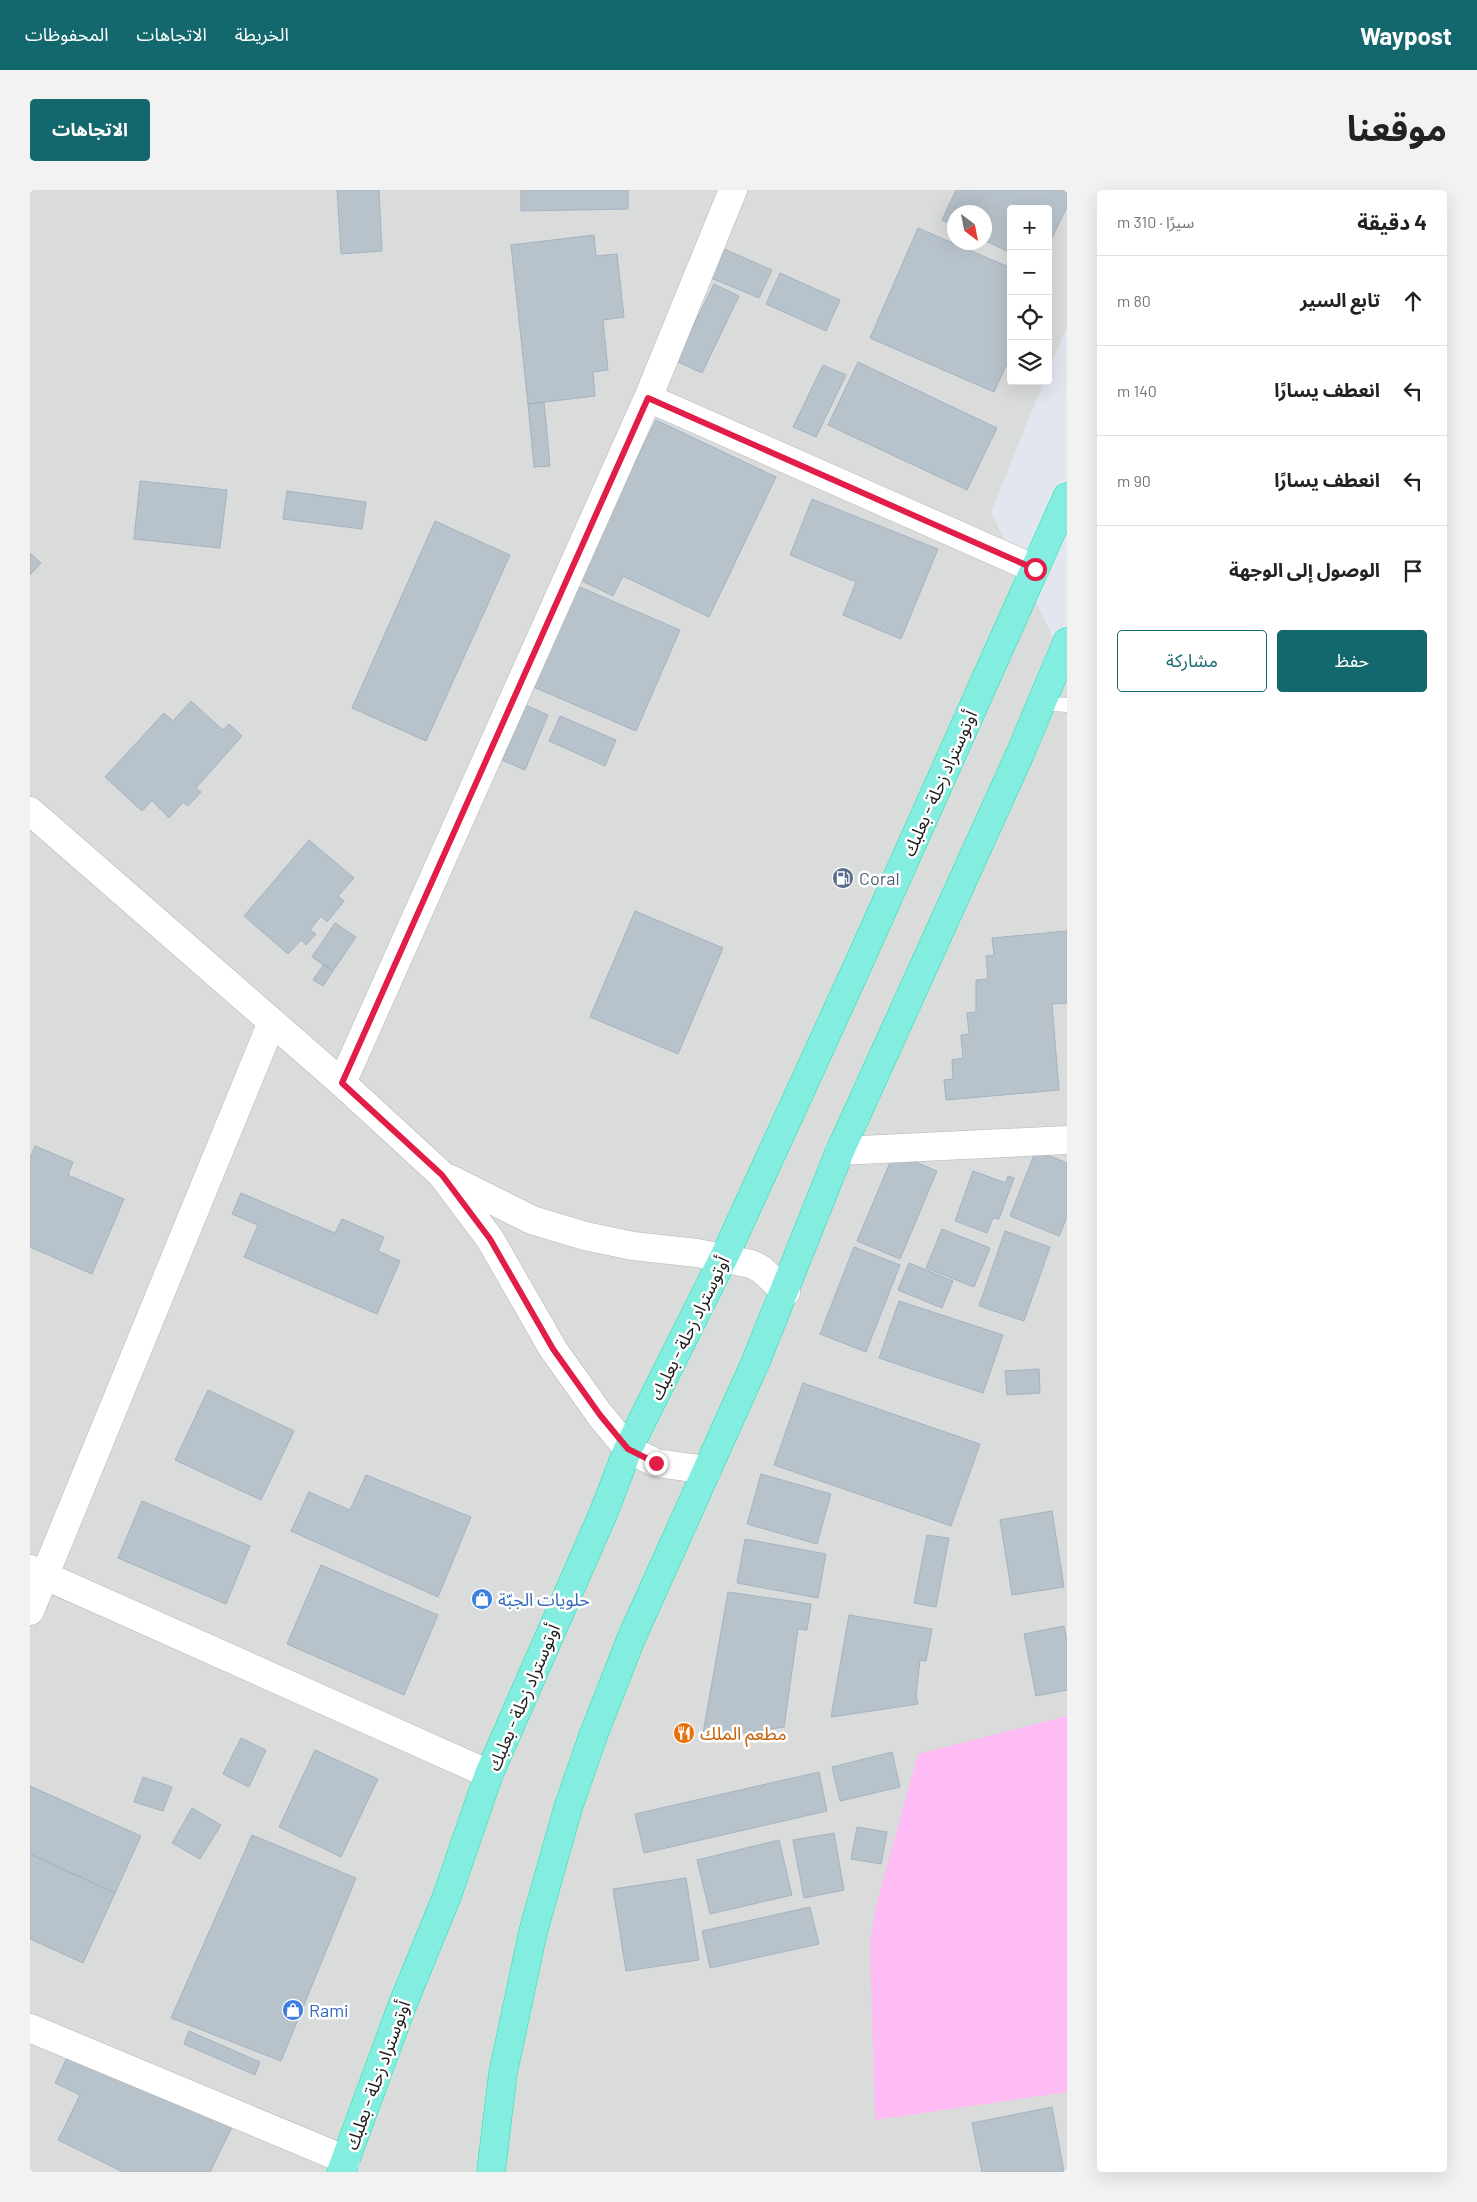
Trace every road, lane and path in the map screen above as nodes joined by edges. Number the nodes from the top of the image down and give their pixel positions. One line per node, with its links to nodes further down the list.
1 (733, 190): 2 (street)
2 (648, 398): 4 (street); 10 (street)
3 (1067, 497): 4 (highway, أوتوستراد زحلة - بعلبك)
4 (1035, 569): 14 (highway, أوتوستراد زحلة - بعلبك)
5 (1067, 642): 6 (highway)
6 (1040, 703): 7 (lane); 12 (highway)
7 (1067, 705)
8 (30, 811): 9 (street)
9 (272, 1022): 10 (street); 18 (street)
10 (342, 1083): 13 (street)
11 (1067, 1140): 12 (street)
12 (840, 1151): 15 (highway)
13 (442, 1175): 14 (street); 16 (street)
14 (722, 1259): 15 (street); 16 (highway, أوتوستراد زحلة - بعلبك)
15 (786, 1292): 17 (highway)
16 (628, 1449): 17 (street); 20 (highway, أوتوستراد زحلة - بعلبك)
17 (707, 1470): 23 (highway)
18 (37, 1572): 19 (street); 20 (street)
19 (30, 1611)
20 (489, 1774): 22 (highway, أوتوستراد زحلة - بعلبك)
21 (30, 2028): 22 (street)
22 (343, 2166)
23 (491, 2172)

